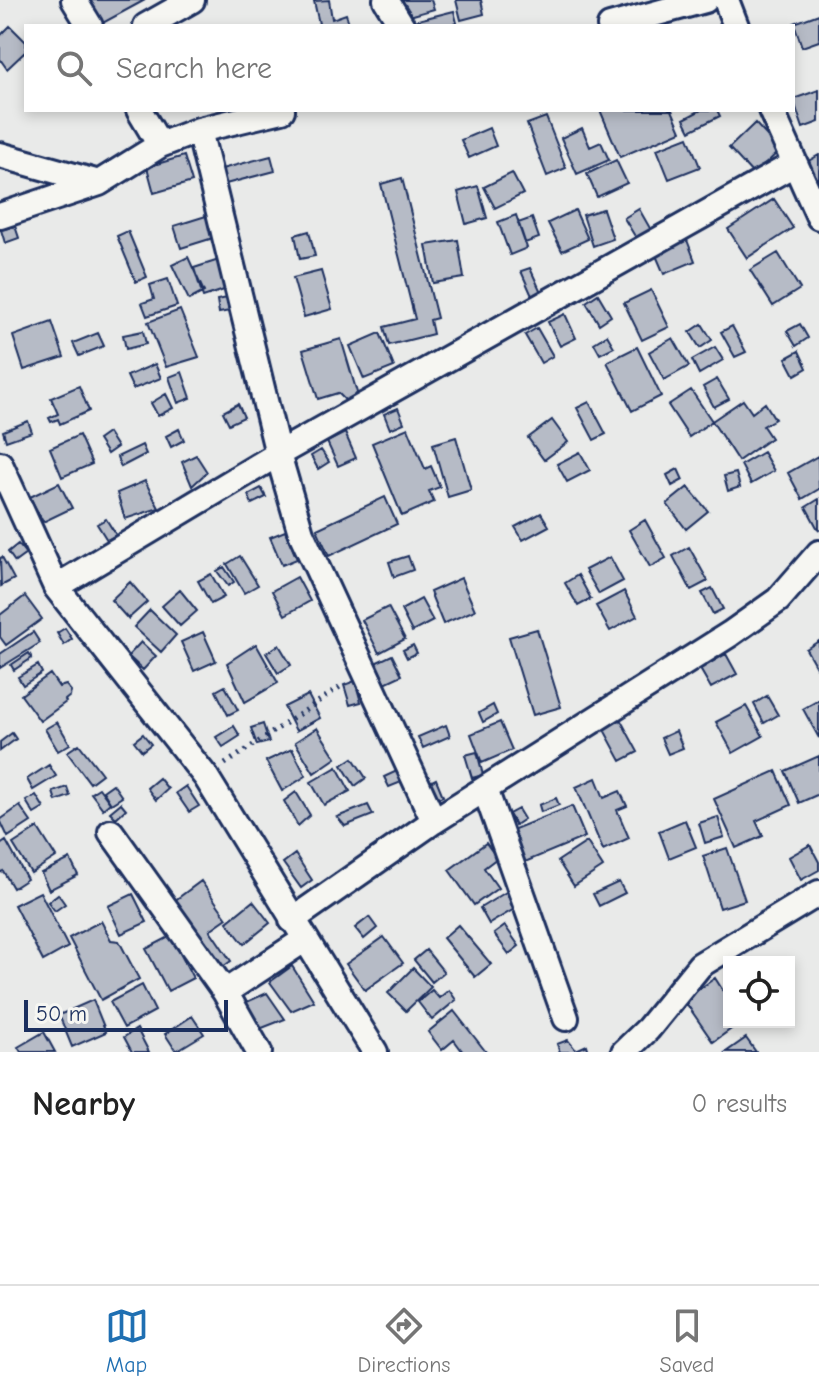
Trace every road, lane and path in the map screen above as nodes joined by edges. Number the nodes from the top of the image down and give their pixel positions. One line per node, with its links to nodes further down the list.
1 (74, 0): 6 (street)
2 (192, 0): 7 (street)
3 (386, 0): 8 (street)
4 (705, 0): 9 (street)
5 (726, 0): 10 (street)
6 (89, 24)
7 (150, 24)
8 (401, 24)
9 (617, 24)
10 (735, 24)
11 (140, 112): 15 (street)
12 (274, 112): 14 (street)
13 (772, 112): 17 (street)
14 (199, 130): 15 (street); 21 (street)
15 (160, 145): 18 (street)
16 (0, 155): 18 (street)
17 (794, 164): 20 (street); 21 (street)
18 (99, 183): 19 (street)
19 (0, 216)
20 (819, 217)
21 (278, 454): 24 (street); 25 (street)
22 (0, 464): 24 (street)
23 (819, 553): 27 (street)
24 (56, 587): 26 (street)
25 (364, 671): 26 (path); 28 (street)
26 (206, 777): 31 (street)
27 (485, 789): 28 (street); 33 (street)
28 (434, 821): 31 (street)
29 (111, 832): 32 (street)
30 (819, 893): 36 (street)
31 (298, 930): 32 (street); 35 (street)
32 (225, 992): 34 (street)
33 (566, 1018)
34 (259, 1052)
35 (375, 1052)
36 (624, 1052)

